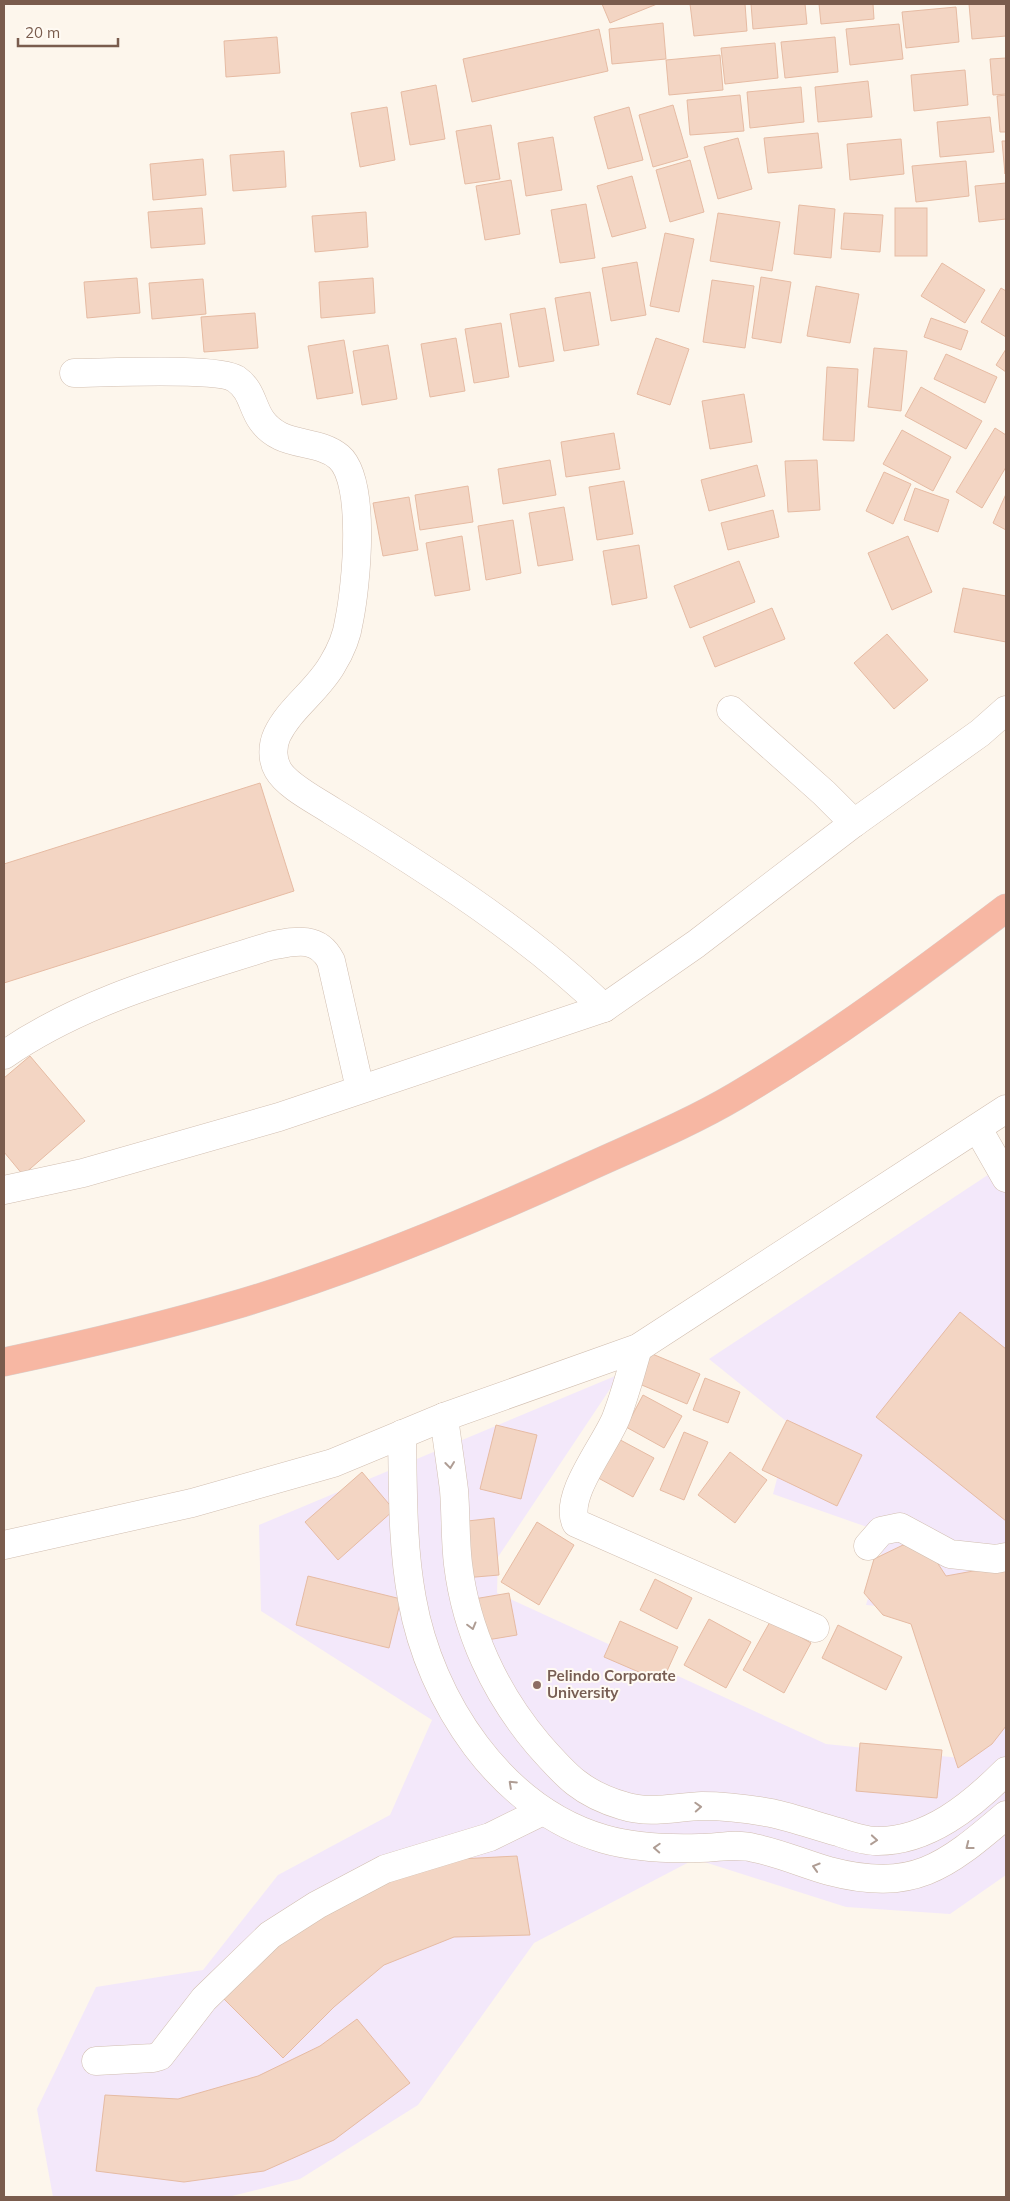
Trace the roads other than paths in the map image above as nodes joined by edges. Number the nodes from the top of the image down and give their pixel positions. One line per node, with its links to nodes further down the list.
1 (74, 373): 6 (street)
2 (731, 710): 4 (street)
3 (1006, 710): 4 (street)
4 (854, 823): 6 (street)
5 (1006, 908): 14 (highway)
6 (604, 1008): 8 (street)
7 (4, 1055): 8 (street)
8 (360, 1089): 12 (street)
9 (1006, 1108): 10 (street)
10 (978, 1129): 11 (street); 13 (street)
11 (1006, 1178)
12 (4, 1190)
13 (638, 1348): 15 (street); 20 (street)
14 (4, 1362)
15 (444, 1417): 16 (street); 22 (street, one-way to 22)
16 (402, 1434): 17 (street); 24 (street, one-way to 16)
17 (4, 1545)
18 (868, 1546): 19 (street)
19 (1006, 1557)
20 (815, 1628)
21 (1006, 1771): 23 (street)
22 (597, 1797): 23 (street, one-way to 23); 26 (street)
23 (975, 1800): 25 (street)
24 (543, 1810): 26 (street); 27 (street)
25 (1000, 1820): 26 (street, one-way to 26)
26 (579, 1830)
27 (96, 2061)

